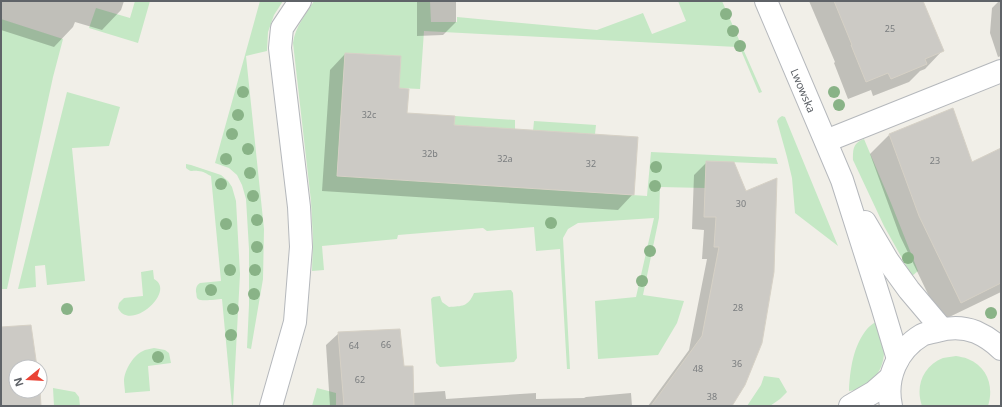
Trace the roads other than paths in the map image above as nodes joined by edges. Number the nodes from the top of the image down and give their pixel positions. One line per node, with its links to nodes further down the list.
1 (300, 1): 9 (street)
2 (766, 1): 4 (street, Lwowska)
3 (1001, 71): 4 (street)
4 (826, 141): 5 (street, Lwowska)
5 (842, 180): 6 (street, Lwowska); 8 (street, Lwowska)
6 (942, 329): 7 (street); 8 (street)
7 (996, 338)
8 (894, 368): 10 (street); 11 (street, Lwowska)
9 (271, 406)
10 (850, 406)
11 (891, 406)

